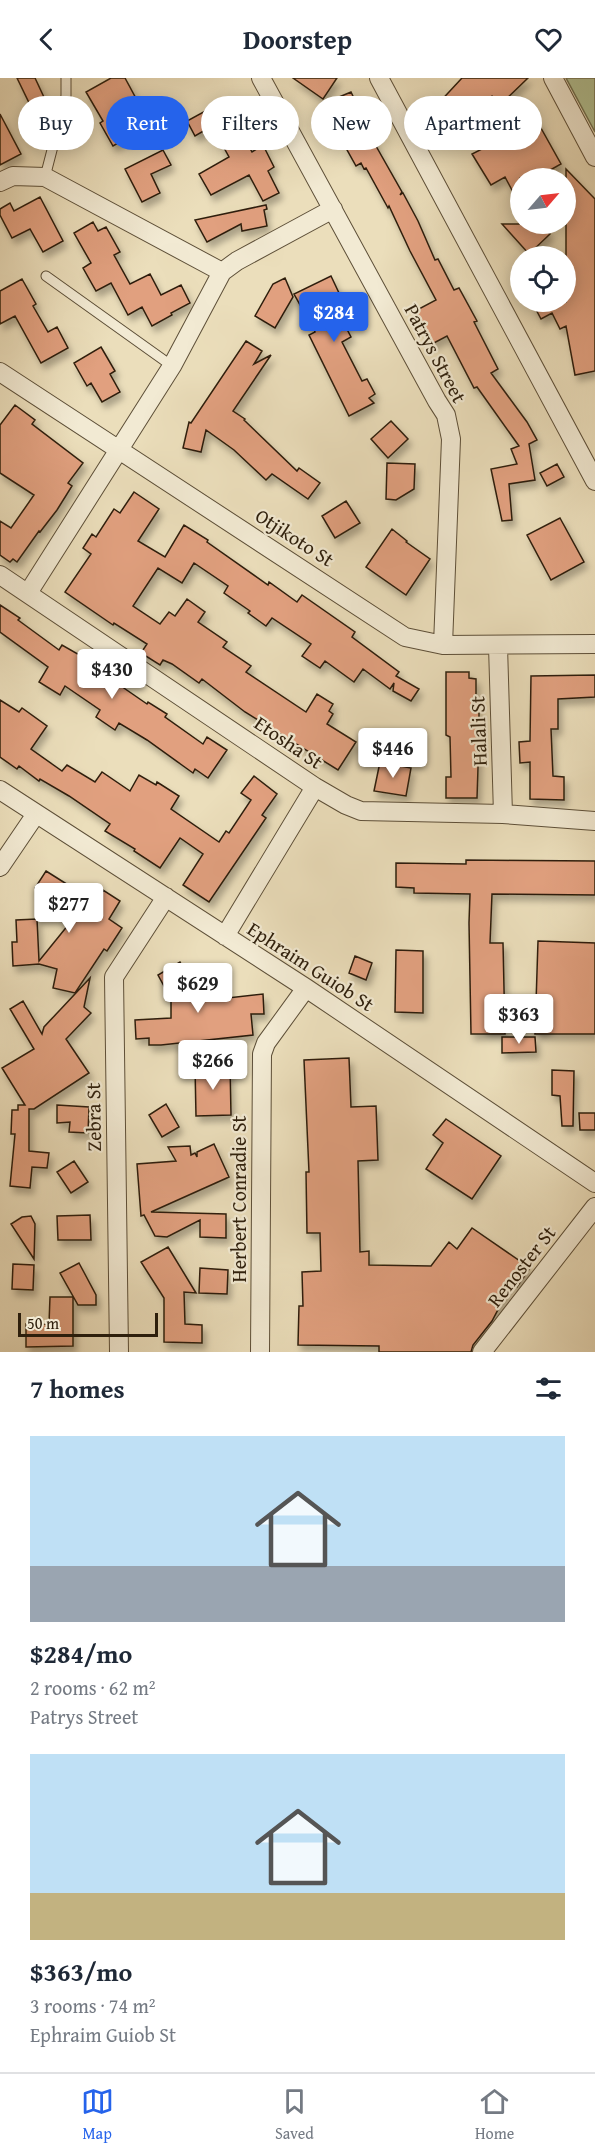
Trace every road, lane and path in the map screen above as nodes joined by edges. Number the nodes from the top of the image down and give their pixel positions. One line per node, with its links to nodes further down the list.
1 (66, 78): 6 (lane)
2 (261, 78): 8 (street, Patrys Street)
3 (379, 78): 14 (street)
4 (553, 78): 5 (street)
5 (595, 157)
6 (45, 177): 7 (street); 9 (street)
7 (0, 182)
8 (333, 209): 9 (street); 18 (street, Patrys Street)
9 (222, 272): 11 (street)
10 (46, 276): 11 (lane)
11 (172, 366): 13 (street)
12 (0, 372): 13 (street, Otjikoto St)
13 (121, 450): 16 (street); 18 (street, Otjikoto St)
14 (595, 481)
15 (0, 575): 16 (street, Etosha St)
16 (28, 593): 20 (street, Etosha St)
17 (595, 644): 19 (street, Otjikoto St)
18 (443, 645): 19 (street, Otjikoto St)
19 (498, 646): 23 (street, Halali St)
20 (315, 787): 23 (street, Etosha St); 27 (street)
21 (0, 790): 22 (street, Ephraim Guiob St)
22 (36, 814): 25 (street); 26 (street, Ephraim Guiob St)
23 (503, 814): 24 (street, Etosha St)
24 (595, 821)
25 (0, 867)
26 (166, 897): 27 (street, Ephraim Guiob St); 31 (street, Zebra St)
27 (225, 936): 28 (street, Ephraim Guiob St)
28 (306, 988): 29 (street, Ephraim Guiob St); 32 (street, Herbert Conradie St)
29 (595, 1182)
30 (595, 1207): 33 (street, Renoster St)
31 (119, 1352)
32 (260, 1352)
33 (482, 1352)

